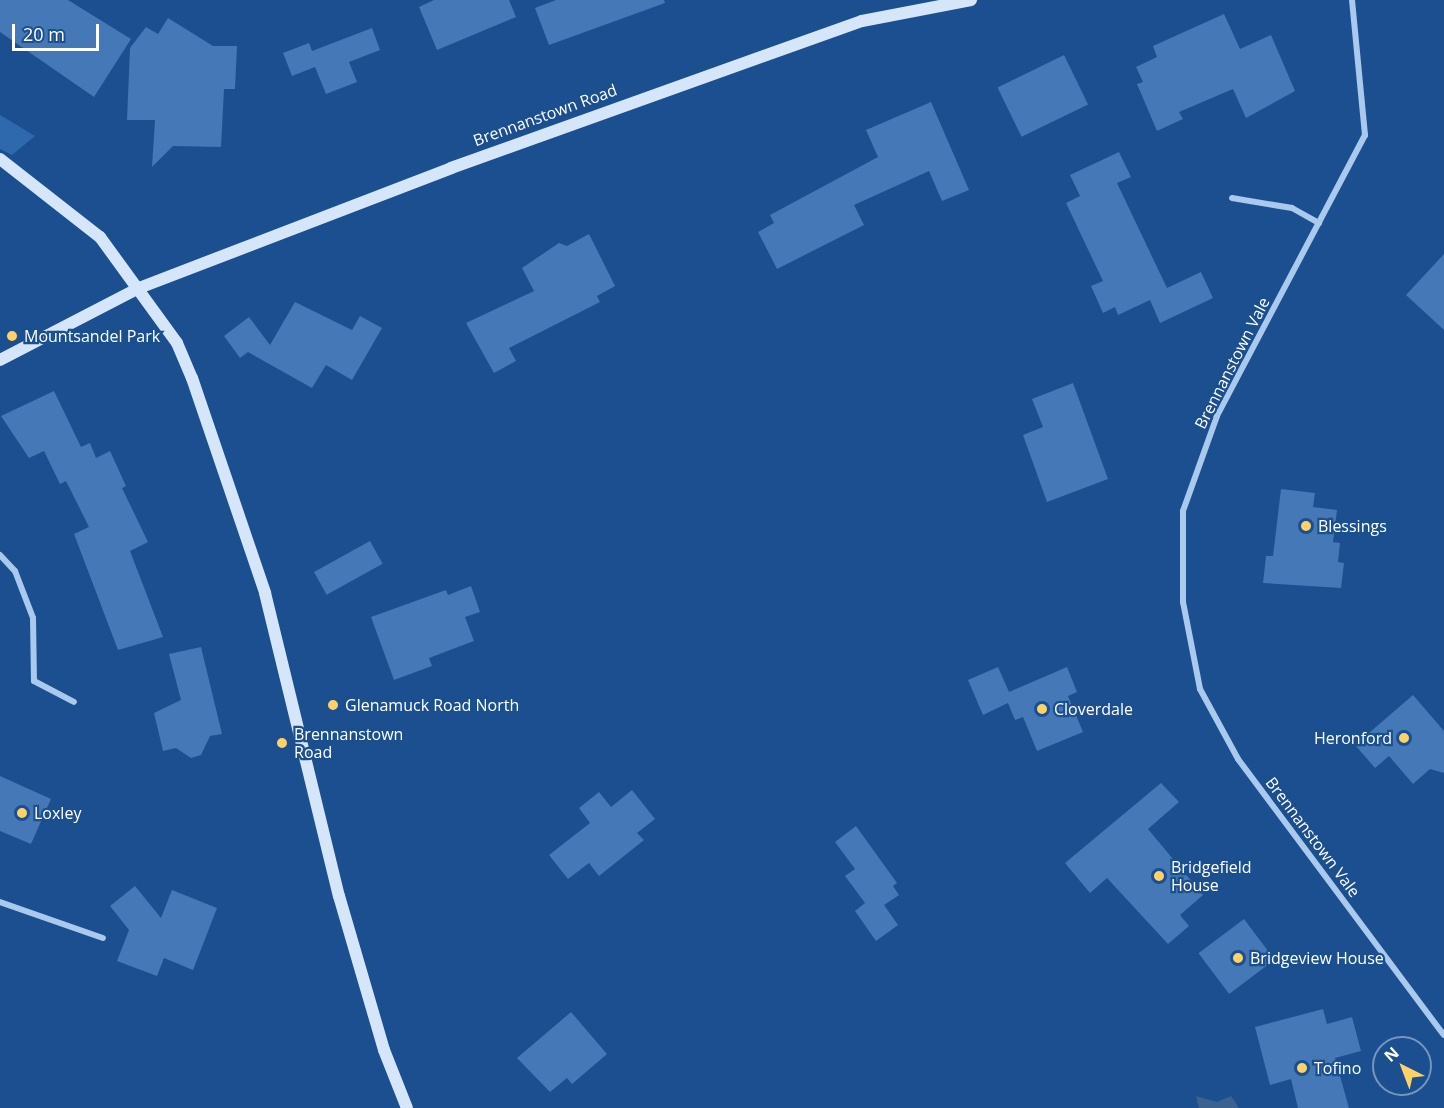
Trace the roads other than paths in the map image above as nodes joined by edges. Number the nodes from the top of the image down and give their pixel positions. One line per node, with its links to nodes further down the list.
1 (971, 0): 6 (main road, Brennanstown Road)
2 (1352, 0): 5 (street, Brennanstown Vale)
3 (0, 159): 6 (main road)
4 (1232, 198): 5 (street)
5 (1319, 223): 12 (street, Brennanstown Vale)
6 (139, 288): 7 (main road, Brennanstown Road); 13 (main road)
7 (0, 360)
8 (0, 555): 9 (street)
9 (74, 702)
10 (0, 902): 11 (street)
11 (103, 938)
12 (1444, 1035)
13 (406, 1108)

